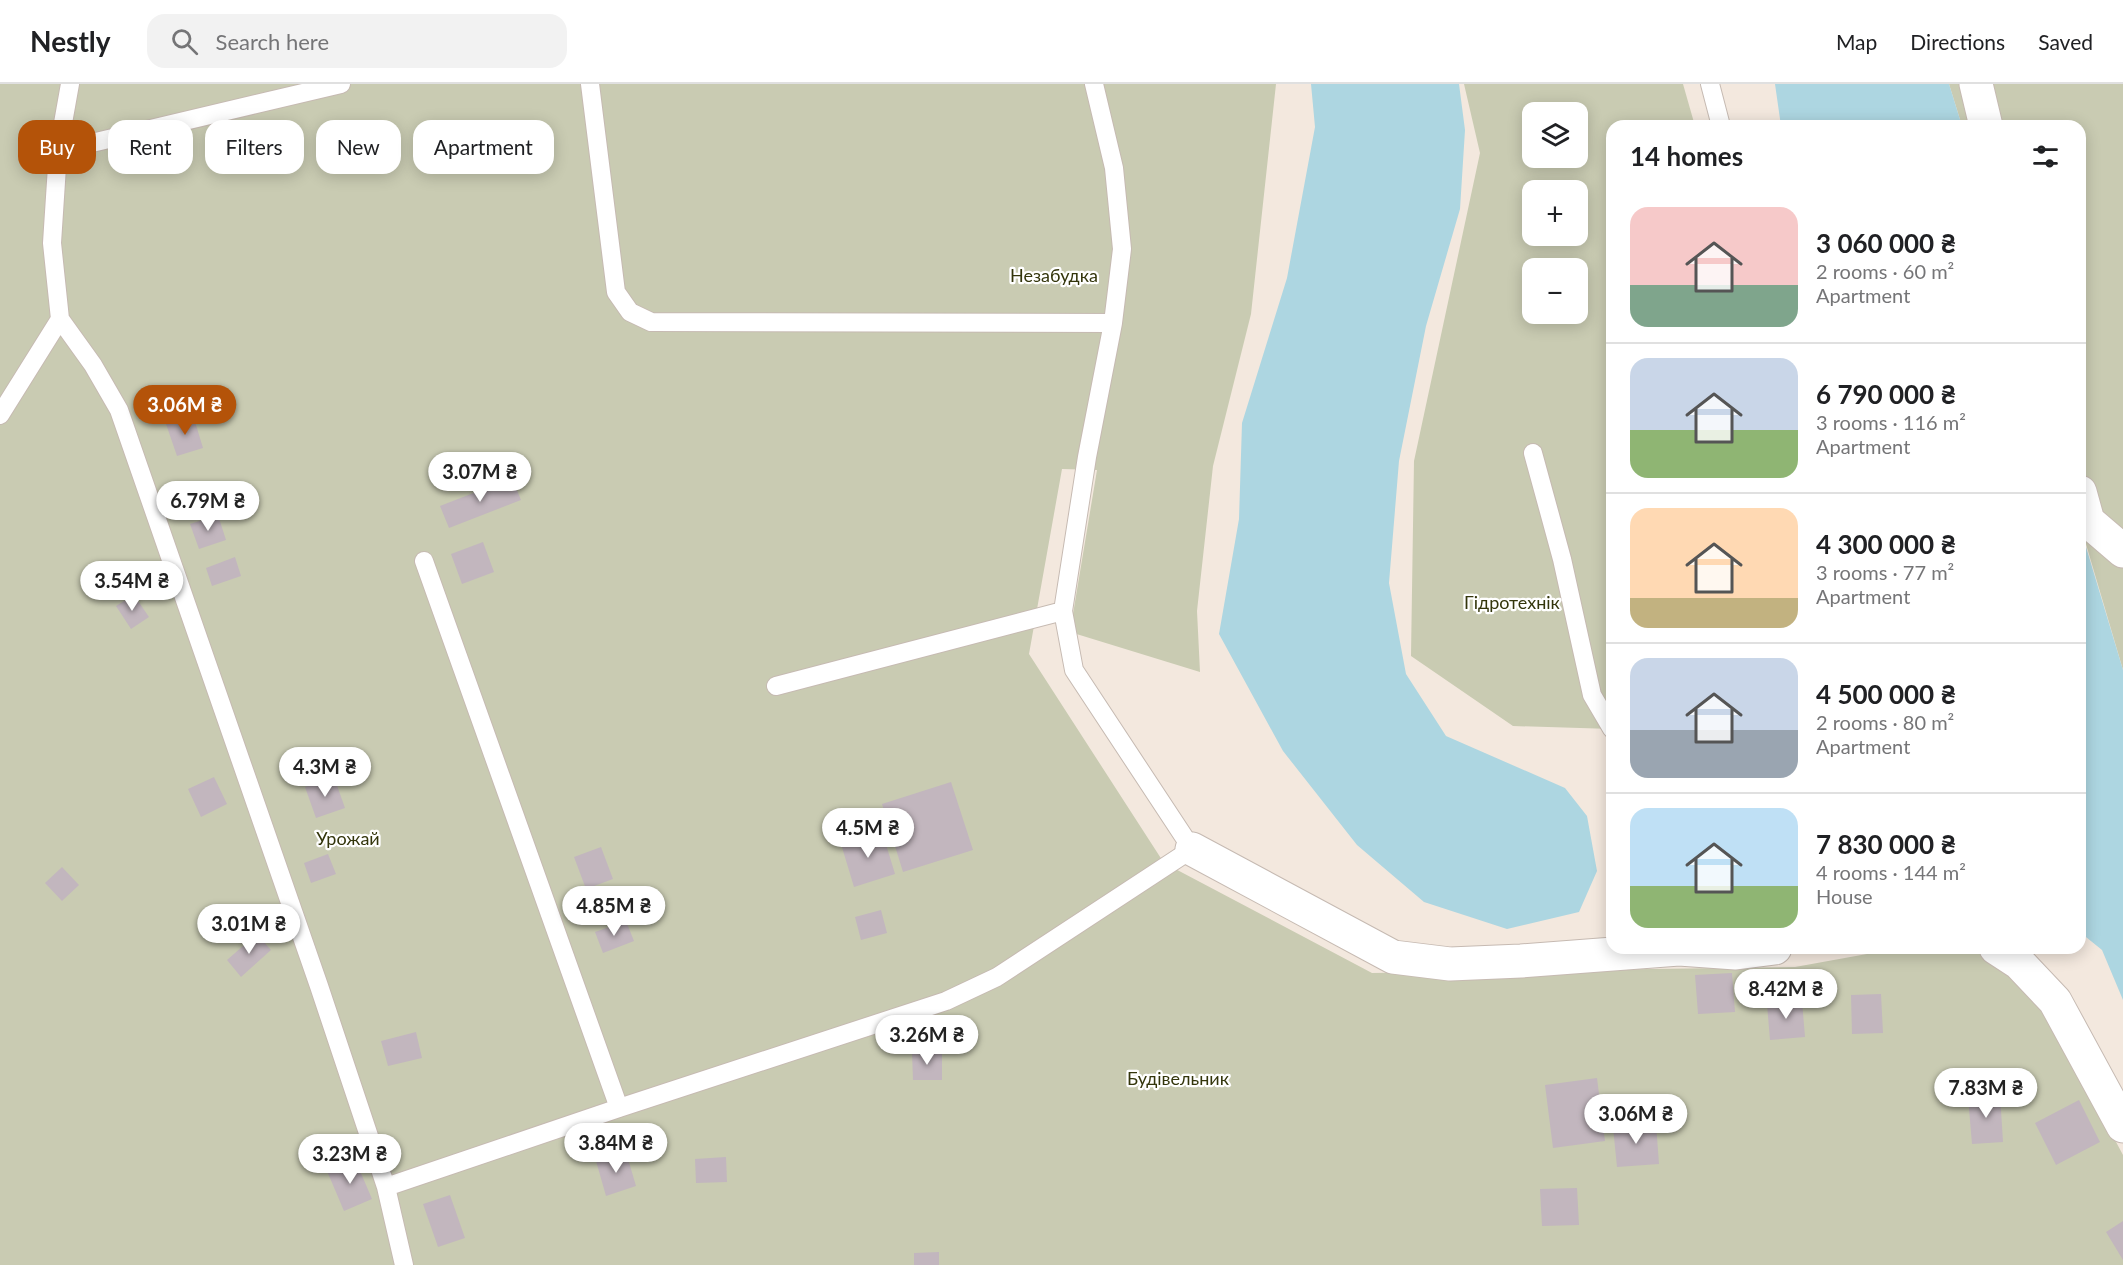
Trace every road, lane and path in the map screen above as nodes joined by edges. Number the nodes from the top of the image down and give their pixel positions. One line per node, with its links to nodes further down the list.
1 (70, 84): 7 (lane)
2 (341, 84): 10 (lane)
3 (590, 84): 13 (lane)
4 (1094, 84): 13 (lane)
5 (1710, 84): 8 (lane)
6 (1976, 84): 9 (street)
7 (64, 120)
8 (1719, 120)
9 (1985, 120)
10 (96, 142)
11 (56, 174): 12 (lane)
12 (60, 319): 14 (lane); 27 (lane)
13 (1113, 324): 19 (lane)
14 (0, 416)
15 (1533, 453): 21 (lane)
16 (2086, 513): 17 (street)
17 (2123, 551)
18 (424, 561): 25 (lane)
19 (1063, 611): 20 (lane); 22 (lane)
20 (776, 686)
21 (1606, 719)
22 (1192, 849): 23 (street); 25 (lane)
23 (1613, 954)
24 (2005, 954): 26 (street)
25 (619, 1108): 27 (lane)
26 (2123, 1126)
27 (386, 1187): 28 (lane)
28 (404, 1265)

